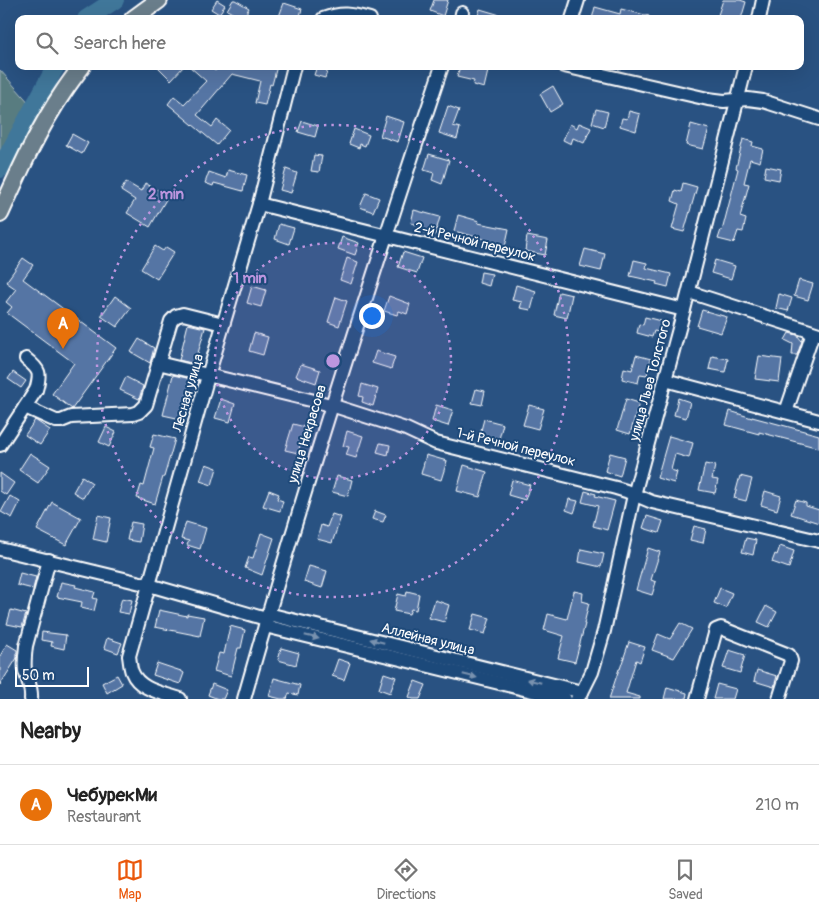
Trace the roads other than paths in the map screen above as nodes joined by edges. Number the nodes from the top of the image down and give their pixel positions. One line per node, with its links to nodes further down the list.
1 (159, 0): 4 (main road)
2 (578, 0): 7 (street)
3 (763, 0): 8 (street)
4 (138, 15)
5 (335, 15): 6 (street)
6 (354, 15)
7 (573, 15)
8 (759, 15)
9 (79, 70): 17 (main road)
10 (293, 70): 16 (street, Лесная улица)
11 (441, 70): 18 (street, улица Некрасова)
12 (581, 70): 14 (street)
13 (745, 70): 14 (street, улица Льва Толстого)
14 (737, 100): 15 (street); 19 (street, улица Льва Толстого)
15 (819, 119)
16 (259, 204): 18 (street, 2-й Речной переулок); 21 (street, Лесная улица)
17 (0, 214)
18 (386, 235): 20 (street, 2-й Речной переулок); 27 (street, улица Некрасова)
19 (689, 292): 20 (street, улица Льва Толстого); 22 (street)
20 (684, 310): 26 (street, улица Льва Толстого)
21 (223, 324): 24 (street); 25 (street, Лесная улица)
22 (816, 333): 29 (street)
23 (26, 359): 28 (street)
24 (158, 364): 25 (street, 1-й Речной переулок); 28 (street)
25 (208, 376): 27 (street, 1-й Речной переулок); 36 (street, Лесная улица)
26 (666, 380): 29 (street); 32 (street, улица Льва Толстого)
27 (331, 405): 32 (street, 1-й Речной переулок); 37 (street, улица Некрасова)
28 (25, 407): 31 (street)
29 (786, 412): 30 (street)
30 (819, 422)
31 (0, 445)
32 (634, 495): 33 (street, 1-й Речной переулок); 38 (street, улица Льва Толстого)
33 (819, 541)
34 (0, 549): 35 (street, Аллейная улица)
35 (49, 560): 36 (street, Аллейная улица); 39 (street)
36 (149, 585): 37 (street, Аллейная улица); 40 (street, Лесная улица)
37 (266, 620): 38 (street, Аллейная улица, one-way to 37); 41 (street, улица Некрасова); 42 (street, Аллейная улица, one-way to 42)
38 (579, 696)
39 (31, 699)
40 (180, 699)
41 (244, 699)
42 (565, 699)
43 (697, 699): 44 (street)
44 (779, 699)

